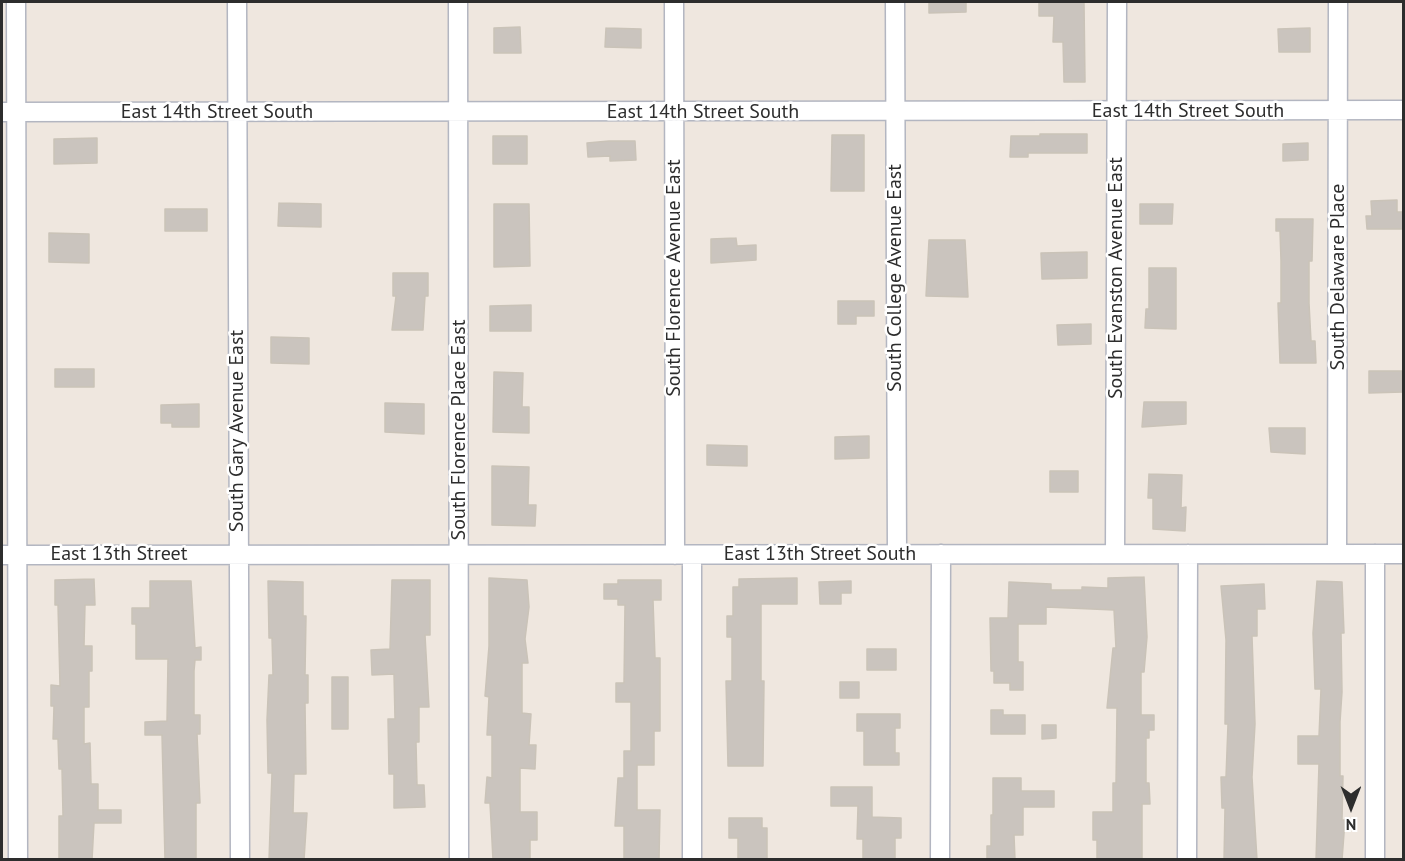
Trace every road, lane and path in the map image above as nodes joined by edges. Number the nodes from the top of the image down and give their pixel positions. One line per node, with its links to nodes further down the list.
1 (16, 2): 11 (street)
2 (237, 2): 12 (street, South Gary Avenue East)
3 (458, 2): 13 (street, South Florence Place East)
4 (674, 2): 14 (street, South Florence Avenue East)
5 (895, 2): 15 (street, South College Avenue East)
6 (1117, 2): 10 (street, South Evanston Avenue East)
7 (1338, 2): 8 (street, South Delaware Place)
8 (1338, 110): 9 (street, East 14th Street South); 10 (street, East 14th Street South); 17 (street, South Delaware Place)
9 (1404, 110)
10 (1117, 111): 15 (street, East 14th Street South); 21 (street, South Evanston Avenue East)
11 (9, 112): 12 (street, East 14th Street South); 25 (street)
12 (237, 112): 13 (street, East 14th Street South); 18 (street, South Gary Avenue East)
13 (459, 112): 14 (street, East 14th Street South); 16 (street, South Florence Place East)
14 (674, 112): 15 (street, East 14th Street South); 26 (street, South Florence Avenue East)
15 (895, 112): 19 (street, South College Avenue East)
16 (459, 553): 18 (street, East 13th Street South); 26 (street, East 13th Street South); 29 (street, South Florence Place East)
17 (1337, 553): 22 (street, East 13th Street South); 23 (street, East 13th Street South)
18 (237, 554): 25 (street, East 13th Street); 28 (street, South Gary Avenue East)
19 (897, 554): 20 (street, East 13th Street South); 26 (street, East 13th Street South)
20 (941, 554): 21 (street, East 13th Street South); 31 (street)
21 (1115, 554): 22 (street, East 13th Street South)
22 (1188, 554): 32 (street)
23 (1375, 554): 24 (street, East 13th Street South); 33 (street)
24 (1404, 554)
25 (9, 555): 27 (street)
26 (684, 555): 30 (street, South Florence Avenue East)
27 (18, 860)
28 (240, 860)
29 (459, 860)
30 (692, 860)
31 (940, 860)
32 (1187, 860)
33 (1375, 860)

